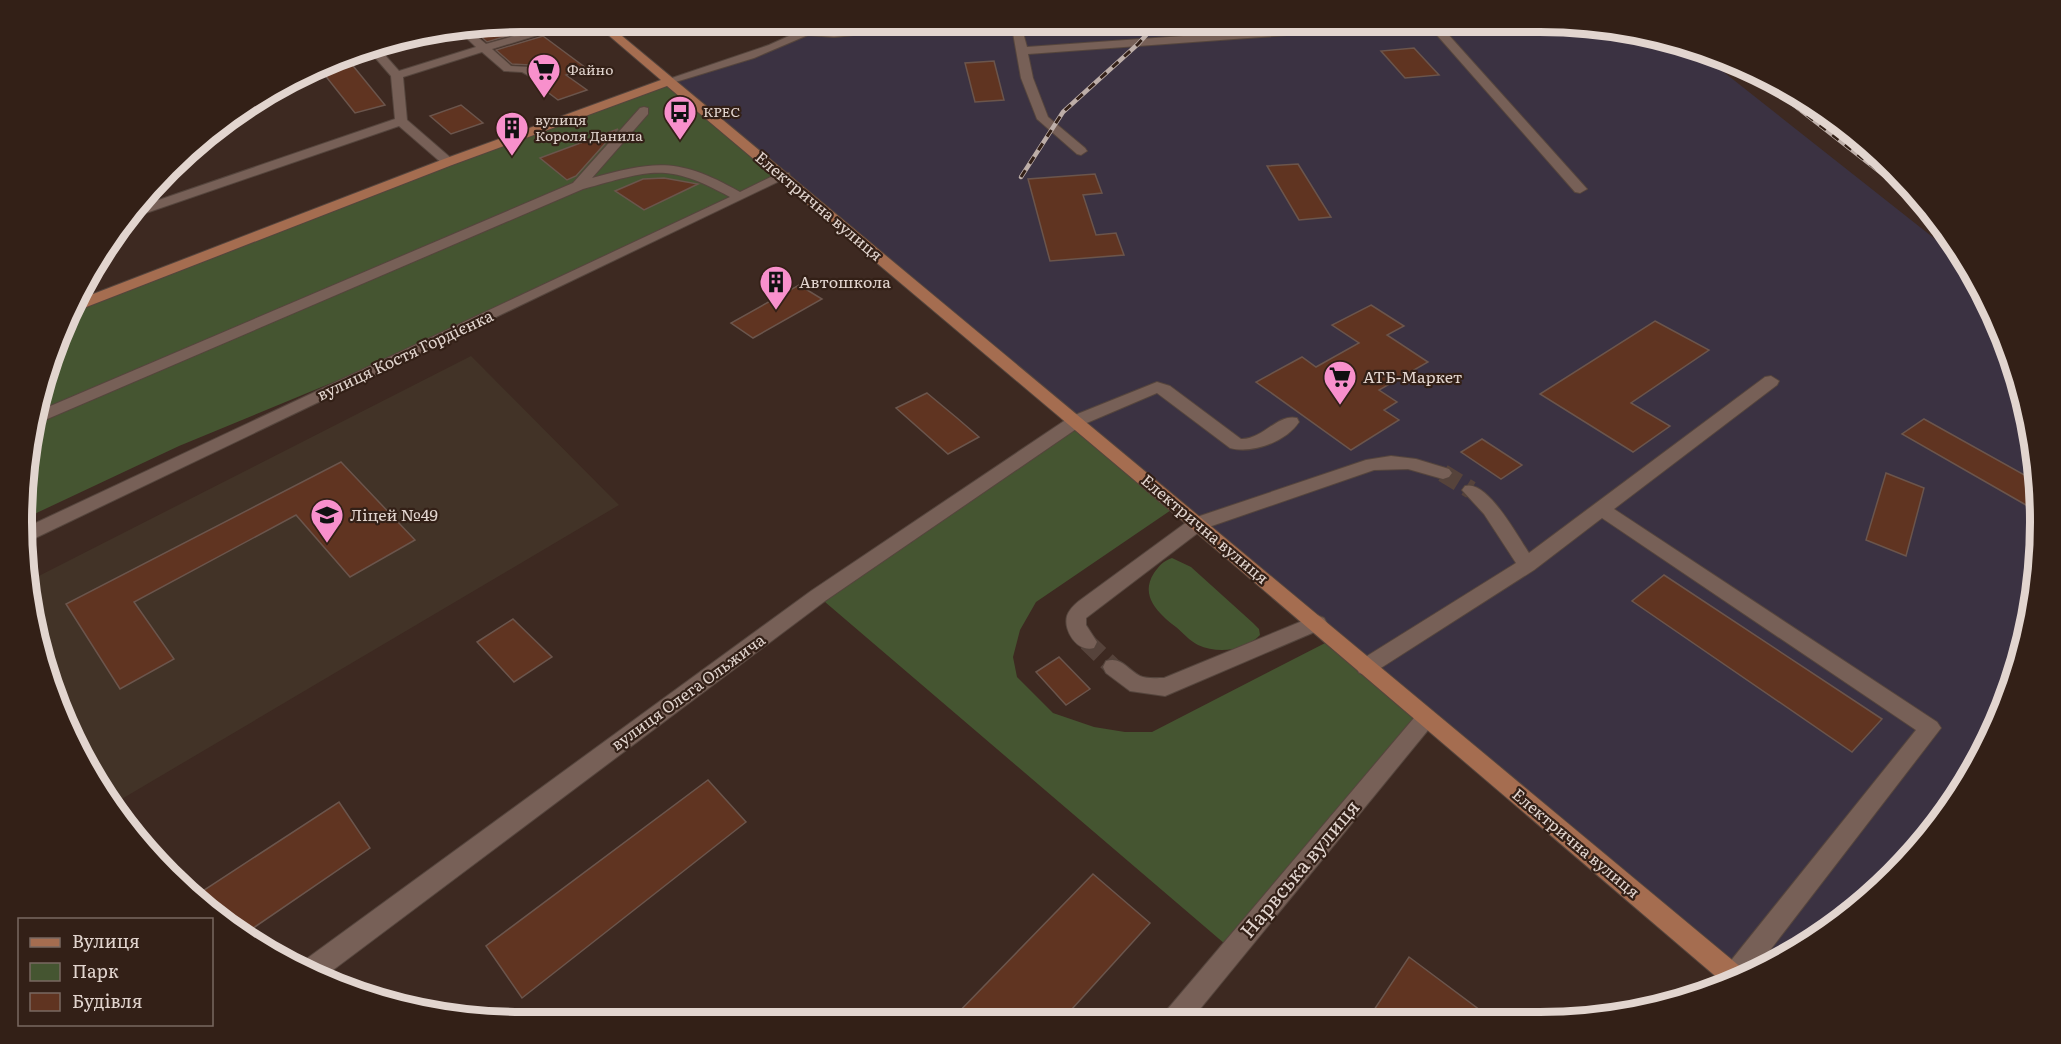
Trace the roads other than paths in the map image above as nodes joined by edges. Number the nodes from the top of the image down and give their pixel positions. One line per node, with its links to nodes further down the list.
1 (540, 32): 9 (street)
2 (610, 32): 14 (main road, Електрична вулиця)
3 (809, 32): 4 (street); 14 (street)
4 (854, 32)
5 (1018, 32): 10 (street)
6 (1300, 32): 10 (street)
7 (1441, 32): 21 (street)
8 (468, 35): 9 (street)
9 (483, 48): 12 (street); 13 (street)
10 (1022, 51): 17 (street)
11 (378, 54): 12 (street)
12 (397, 75): 16 (street)
13 (539, 77)
14 (669, 81): 18 (main road); 19 (main road, Електрична вулиця)
15 (644, 111): 20 (street)
16 (401, 121): 18 (street); 23 (street)
17 (1081, 151)
18 (448, 162): 24 (main road)
19 (784, 176): 22 (street, вулиця Костя Гордієнка); 27 (main road, Електрична вулиця)
20 (578, 186): 22 (street); 26 (street)
21 (1580, 189)
22 (740, 197): 33 (street, вулиця Костя Гордієнка)
23 (146, 207)
24 (83, 303)
25 (1772, 381): 31 (street)
26 (43, 416)
27 (1076, 421): 28 (street, вулиця Олега Ольжича); 32 (main road, Електрична вулиця); 40 (street, вулиця Олега Ольжича)
28 (1291, 422)
29 (1443, 473): 32 (street)
30 (1471, 490): 34 (street)
31 (1601, 509): 34 (street); 41 (street)
32 (1197, 524): 35 (main road, Електрична вулиця); 36 (street)
33 (32, 532)
34 (1527, 565): 38 (street)
35 (1317, 623): 37 (street); 38 (main road, Електрична вулиця)
36 (1087, 642)
37 (1113, 667)
38 (1366, 667): 39 (main road, Електрична вулиця)
39 (1426, 718): 42 (main road, Електрична вулиця); 43 (street, Нарвська вулиця)
40 (316, 967)
41 (1746, 967)
42 (1730, 974)
43 (1182, 1012)

